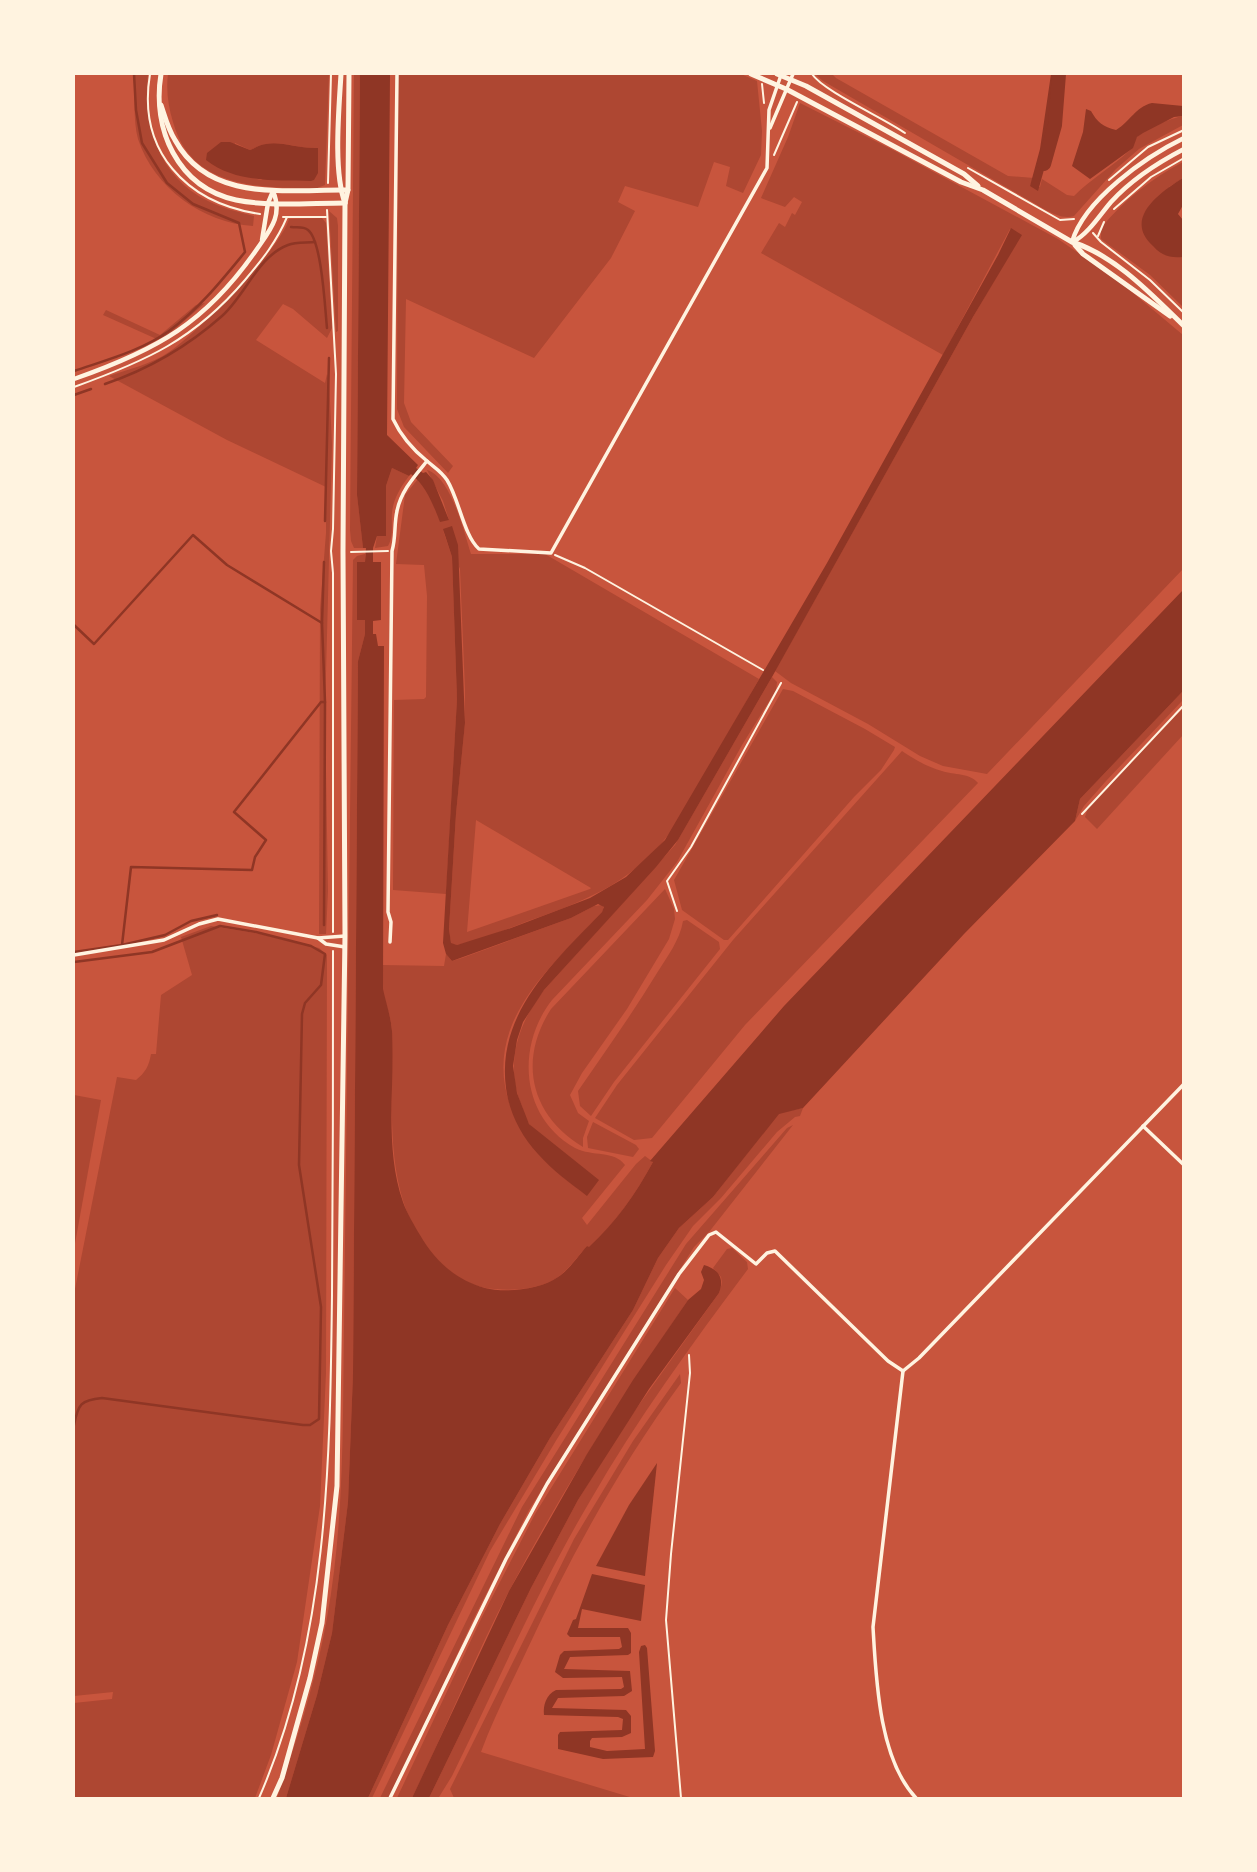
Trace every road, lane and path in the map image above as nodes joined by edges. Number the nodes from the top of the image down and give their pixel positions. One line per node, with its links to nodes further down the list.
1 (162, 74): 15 (main road)
2 (331, 74): 24 (path)
3 (341, 74): 25 (main road)
4 (349, 74): 26 (main road)
5 (397, 74): 45 (street)
6 (751, 74): 10 (main road)
7 (780, 74): 9 (main road); 11 (street)
8 (812, 75): 12 (path); 18 (path)
9 (792, 76): 12 (main road); 13 (street)
10 (763, 78): 11 (main road); 16 (path)
11 (777, 85): 13 (main road); 17 (street)
12 (806, 86): 27 (main road)
13 (786, 89): 14 (main road); 17 (street)
14 (800, 97): 23 (path); 27 (main road)
15 (159, 98): 28 (main road); 29 (main road)
16 (765, 106)
17 (769, 130): 23 (street)
18 (906, 134)
19 (1184, 138): 37 (street)
20 (1184, 149): 38 (street)
21 (1184, 158): 33 (path)
22 (960, 163): 37 (path)
23 (767, 168): 48 (street)
24 (328, 190): 25 (main road); 28 (main road)
25 (340, 190): 26 (main road); 32 (main road)
26 (348, 190): 32 (main road)
27 (983, 190): 40 (main road)
28 (273, 191): 29 (street); 30 (street)
29 (268, 203): 30 (main road); 41 (street)
30 (278, 203): 31 (main road); 41 (street)
31 (328, 203): 32 (main road); 35 (path)
32 (345, 203): 47 (main road)
33 (1111, 213)
34 (286, 217): 35 (path)
35 (327, 217): 54 (path)
36 (1105, 220): 39 (path)
37 (1080, 224): 40 (street)
38 (1088, 230): 39 (path); 40 (street)
39 (1098, 237): 42 (path)
40 (1072, 243): 43 (main road)
41 (261, 244): 44 (street)
42 (1184, 313)
43 (1183, 326)
44 (74, 379)
45 (427, 461): 46 (street); 48 (street)
46 (392, 551): 47 (path); 57 (street)
47 (343, 552): 55 (main road)
48 (551, 553): 49 (path)
49 (763, 670)
50 (781, 683): 53 (path)
51 (1184, 705): 52 (path)
52 (1082, 814)
53 (677, 911)
54 (333, 936): 55 (street); 56 (street)
55 (345, 936): 59 (main road)
56 (318, 938): 58 (street); 60 (street)
57 (390, 942)
58 (333, 946): 59 (street); 66 (path)
59 (345, 947): 67 (main road)
60 (74, 955)
61 (1184, 1084): 62 (street)
62 (1143, 1126): 63 (street); 65 (street)
63 (1184, 1165)
64 (689, 1355): 69 (path)
65 (903, 1371): 68 (street); 70 (street)
66 (259, 1798)
67 (273, 1798)
68 (390, 1798)
69 (681, 1798)
70 (916, 1798)

